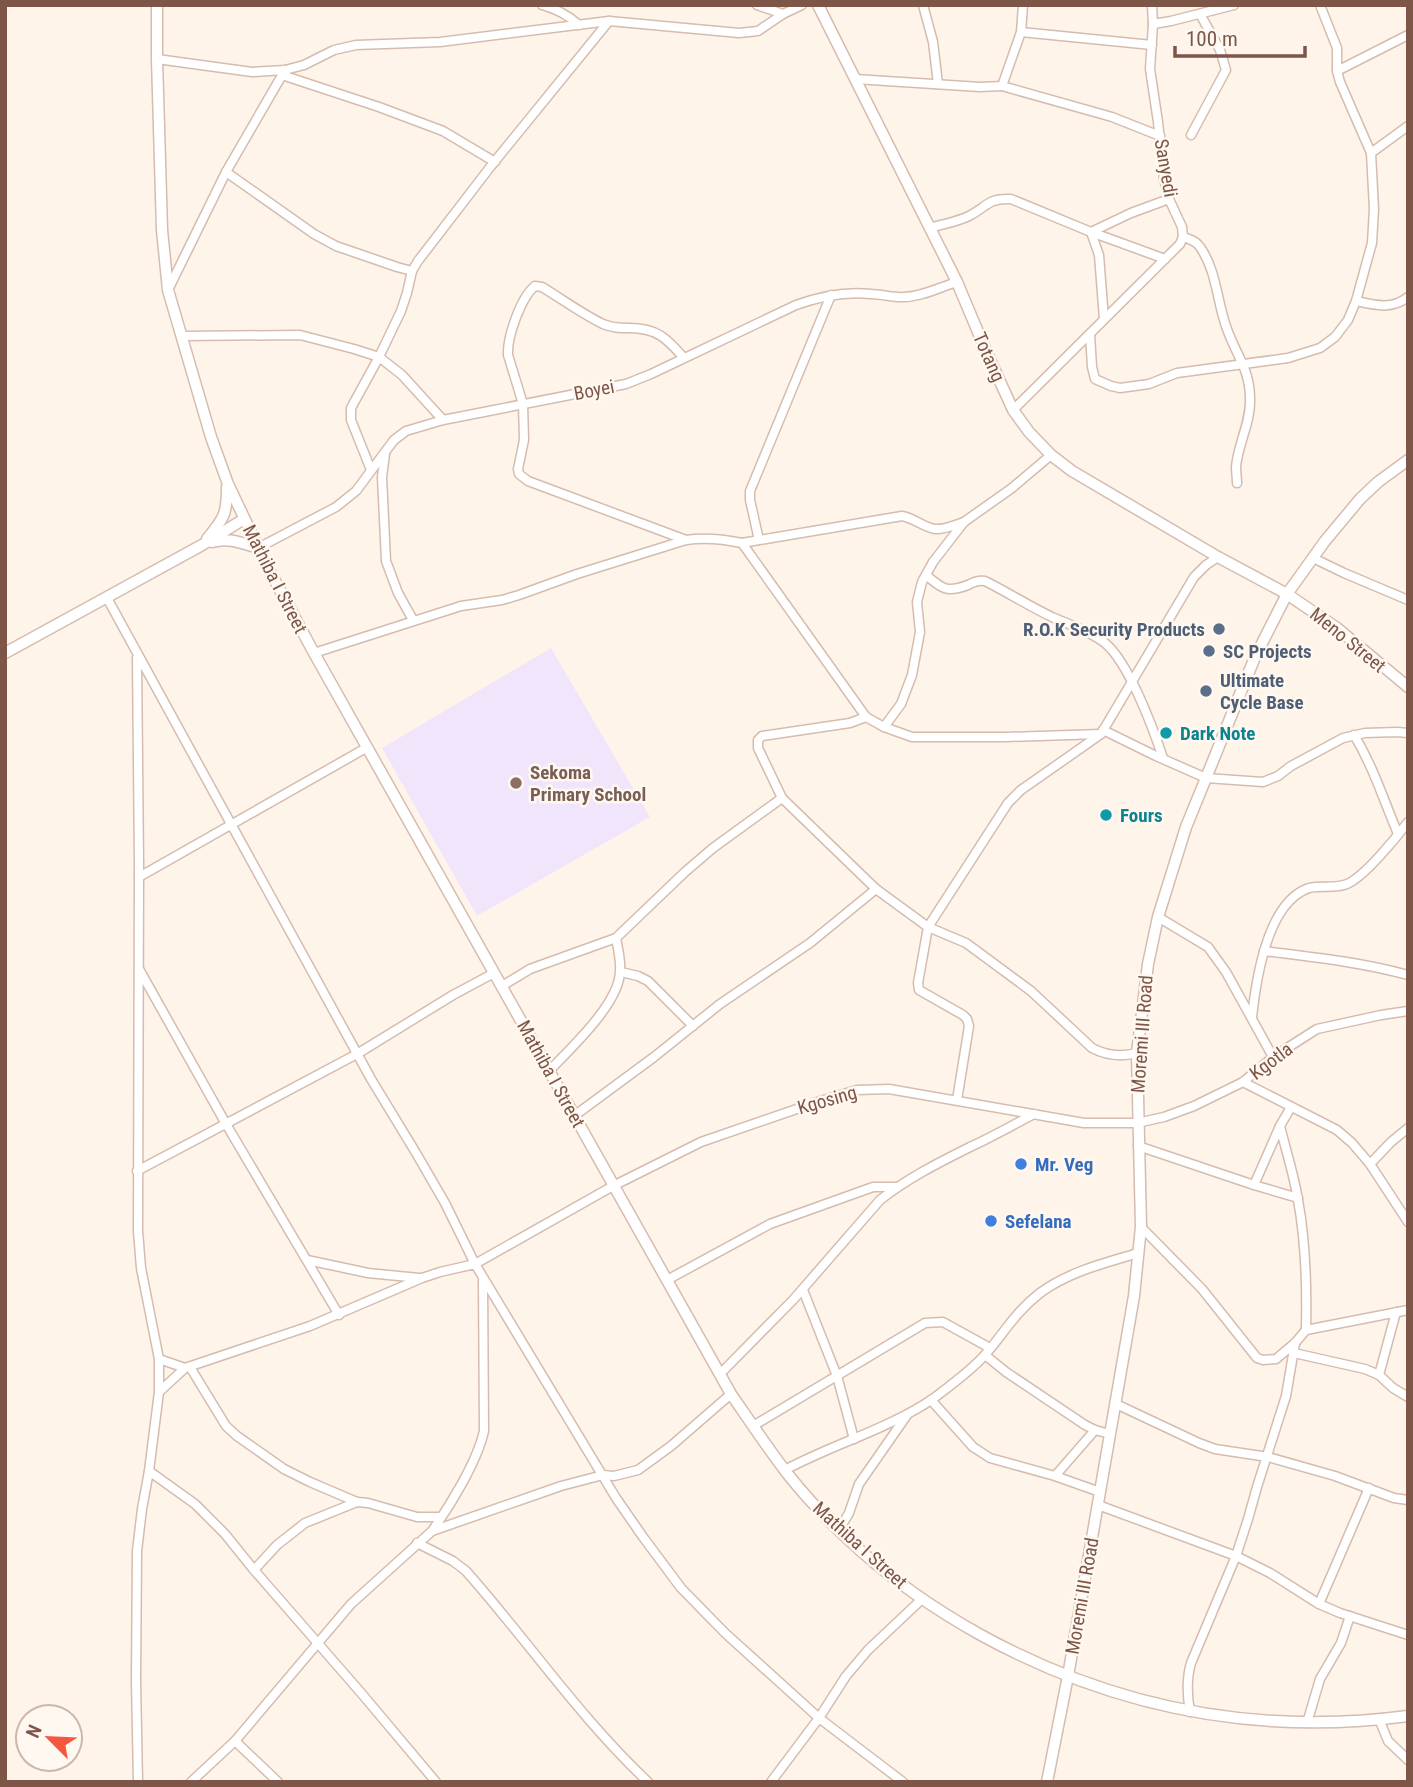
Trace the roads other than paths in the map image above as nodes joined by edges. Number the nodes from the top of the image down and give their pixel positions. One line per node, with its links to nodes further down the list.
1 (157, 5): 19 (street, Mathiba I Street)
2 (542, 5): 15 (street)
3 (757, 5): 11 (street)
4 (802, 5): 11 (street)
5 (818, 5): 22 (street, Totang)
6 (923, 5): 23 (street)
7 (1023, 5): 16 (street)
8 (1152, 5): 14 (street, Sanyedi)
9 (1234, 5): 12 (street)
10 (1320, 5): 20 (street)
11 (783, 14): 13 (street)
12 (1200, 14): 14 (street); 26 (street)
13 (609, 21): 15 (street); 29 (street)
14 (1153, 24): 18 (street, Sanyedi)
15 (579, 25): 21 (street)
16 (1021, 32): 18 (street); 24 (street)
17 (1408, 35): 20 (street)
18 (1152, 45): 27 (street, Sanyedi)
19 (157, 59): 21 (street); 38 (street, Mathiba I Street)
20 (1337, 71): 28 (street)
21 (284, 72): 29 (street); 30 (street)
22 (855, 79): 23 (street); 32 (street, Totang)
23 (938, 84): 24 (street)
24 (1002, 86): 27 (street)
25 (1408, 126): 28 (street)
26 (1191, 135)
27 (1160, 136): 31 (street, Sanyedi)
28 (1371, 153): 41 (street)
29 (495, 162): 36 (street)
30 (226, 172): 36 (street); 38 (street)
31 (1169, 199): 33 (street); 34 (street, Sanyedi)
32 (930, 228): 33 (street); 37 (street, Totang)
33 (1091, 232): 35 (street); 42 (street)
34 (1182, 237): 35 (street); 47 (street)
35 (1165, 259): 42 (street)
36 (412, 271): 45 (street)
37 (957, 282): 39 (street, Boyei); 49 (street, Totang)
38 (169, 290): 44 (street, Mathiba I Street)
39 (831, 295): 46 (street, Boyei); 60 (street)
40 (1408, 297): 41 (street)
41 (1356, 302): 47 (street)
42 (1104, 319): 43 (street)
43 (1090, 334): 47 (street); 49 (street)
44 (181, 336): 45 (street); 56 (street, Mathiba I Street)
45 (379, 357): 50 (street); 54 (street)
46 (684, 358): 48 (street, Boyei); 48 (street)
47 (1244, 364): 55 (street)
48 (523, 404): 50 (street, Boyei); 59 (street)
49 (1013, 410): 52 (street, Totang)
50 (443, 420): 51 (street, Boyei)
51 (385, 452): 54 (street, Boyei); 70 (street)
52 (1051, 454): 58 (street); 64 (street, Totang)
53 (1408, 460): 65 (street, Moremi III Road)
54 (371, 470): 63 (street, Boyei)
55 (1237, 483)
56 (228, 484): 57 (street, Mathiba I Street); 62 (street)
57 (244, 519): 62 (street); 63 (street, Mathiba I Street)
58 (964, 522): 60 (street); 66 (street)
59 (685, 540): 61 (street); 70 (street)
60 (759, 540): 61 (street)
61 (742, 543): 76 (street)
62 (202, 545): 63 (street); 68 (street)
63 (258, 548): 72 (street, Mathiba I Street)
64 (1218, 557): 67 (street, Totang); 74 (street)
65 (1313, 558): 67 (street, Moremi III Road); 69 (street)
66 (926, 575): 74 (street); 77 (street)
67 (1287, 594): 75 (street, Meno Street); 83 (street, Moremi III Road)
68 (107, 598): 71 (street); 73 (street)
69 (1408, 600)
70 (413, 620): 72 (street)
71 (5, 653)
72 (313, 653): 81 (street, Mathiba I Street)
73 (137, 655): 86 (street); 88 (street)
74 (1131, 681): 78 (street); 82 (street)
75 (1408, 687)
76 (866, 717): 77 (street); 84 (street)
77 (884, 727): 78 (street)
78 (1102, 732): 82 (street); 91 (street)
79 (1408, 733): 80 (street)
80 (1354, 735): 83 (street); 87 (street)
81 (366, 748): 86 (street); 95 (street, Mathiba I Street)
82 (1163, 758): 83 (street)
83 (1206, 778): 90 (street, Moremi III Road)
84 (782, 798): 89 (street); 92 (street)
85 (1408, 822): 87 (street)
86 (231, 825): 88 (street); 102 (street)
87 (1398, 834): 93 (street)
88 (139, 877): 94 (street)
89 (876, 889): 91 (street); 101 (street)
90 (1158, 917): 100 (street); 103 (street, Moremi III Road)
91 (928, 927): 103 (street); 107 (street)
92 (616, 938): 96 (street); 98 (street)
93 (1264, 951): 97 (street); 100 (street)
94 (138, 966): 112 (street); 117 (street)
95 (494, 972): 98 (street, Mathiba I Street); 102 (street)
96 (621, 972): 101 (street); 105 (street)
97 (1408, 975)
98 (502, 986): 105 (street, Mathiba I Street)
99 (1408, 1012): 104 (street, Kgotla)
100 (1252, 1017): 104 (street)
101 (693, 1026): 110 (street)
102 (357, 1054): 112 (street); 126 (street)
103 (1137, 1054): 111 (street, Moremi III Road)
104 (1273, 1057): 106 (street, Kgotla)
105 (549, 1071): 110 (street, Mathiba I Street)
106 (1243, 1082): 108 (street); 111 (street, Kgotla)
107 (957, 1100): 109 (street, Kgosing); 118 (street, Kgosing)
108 (1290, 1107): 113 (street); 116 (street)
109 (1034, 1114): 111 (street, Kgosing); 120 (street)
110 (574, 1116): 118 (street, Mathiba I Street)
111 (1137, 1123): 115 (street, Moremi III Road)
112 (226, 1124): 117 (street); 125 (street)
113 (1280, 1126): 119 (street); 121 (street)
114 (1408, 1128): 116 (street)
115 (1138, 1146): 119 (street); 123 (street, Moremi III Road)
116 (1370, 1164): 122 (street)
117 (137, 1171): 138 (street)
118 (614, 1185): 126 (street, Kgosing); 129 (street, Mathiba I Street)
119 (1254, 1185): 121 (street)
120 (895, 1187): 129 (street); 130 (street)
121 (1298, 1198): 134 (street)
122 (1408, 1222)
123 (1141, 1227): 124 (street, Moremi III Road); 135 (street)
124 (1138, 1253): 136 (street); 147 (street, Moremi III Road)
125 (307, 1260): 127 (street); 133 (street)
126 (475, 1264): 127 (street, Kgosing); 128 (street)
127 (422, 1278): 133 (street)
128 (482, 1278): 156 (street); 163 (street)
129 (667, 1280): 140 (street, Mathiba I Street)
130 (803, 1290): 140 (street); 142 (street)
131 (1408, 1310): 132 (street)
132 (1396, 1312): 134 (street); 141 (street)
133 (339, 1315): 139 (street)
134 (1306, 1329): 135 (street)
135 (1295, 1343): 137 (street)
136 (987, 1351): 142 (street); 146 (street); 150 (street)
137 (1294, 1353): 141 (street); 153 (street)
138 (159, 1359): 139 (street); 143 (street)
139 (188, 1367): 143 (street); 161 (street)
140 (720, 1374): 144 (street, Mathiba I Street)
141 (1379, 1375): 145 (street)
142 (837, 1376): 149 (street); 152 (street)
143 (159, 1392): 155 (street)
144 (731, 1394): 149 (street, Mathiba I Street); 156 (street)
145 (1408, 1398)
146 (931, 1400): 148 (street); 157 (street)
147 (1116, 1404): 151 (street, Moremi III Road); 153 (street)
148 (908, 1412): 152 (street); 164 (street)
149 (753, 1426): 154 (street, Mathiba I Street)
150 (1095, 1430): 151 (street); 157 (street)
151 (1111, 1434): 159 (street, Moremi III Road)
152 (854, 1438): 154 (street)
153 (1268, 1457): 158 (street); 167 (street)
154 (785, 1470): 164 (street, Mathiba I Street)
155 (149, 1471): 168 (street); 182 (street)
156 (603, 1475): 165 (street); 177 (street)
157 (1055, 1476): 159 (street)
158 (1368, 1488): 160 (street); 170 (street)
159 (1100, 1492): 162 (street, Moremi III Road)
160 (1408, 1500)
161 (357, 1502): 163 (street); 168 (street)
162 (1098, 1505): 167 (street); 174 (street, Moremi III Road)
163 (441, 1517): 165 (street)
164 (839, 1530): 169 (street, Mathiba I Street)
165 (432, 1531): 166 (street)
166 (417, 1543): 173 (street); 186 (street)
167 (1236, 1556): 170 (street); 175 (street)
168 (254, 1570): 173 (street)
169 (922, 1599): 174 (street, Mathiba I Street); 177 (street)
170 (1319, 1604): 171 (street)
171 (1350, 1616): 172 (street); 179 (street)
172 (1408, 1635)
173 (319, 1643): 180 (street); 185 (street)
174 (1068, 1676): 175 (street, Mathiba I Street); 189 (street, Moremi III Road)
175 (1190, 1712): 179 (street, Mathiba I Street)
176 (1408, 1716): 178 (street, Mathiba I Street)
177 (819, 1718): 187 (street); 188 (street)
178 (1379, 1719): 179 (street, Mathiba I Street); 181 (street)
179 (1307, 1723)
180 (235, 1741): 183 (street); 184 (street)
181 (1408, 1760)
182 (138, 1782)
183 (191, 1782)
184 (278, 1782)
185 (436, 1782)
186 (648, 1782)
187 (771, 1782)
188 (903, 1782)
189 (1047, 1782)

